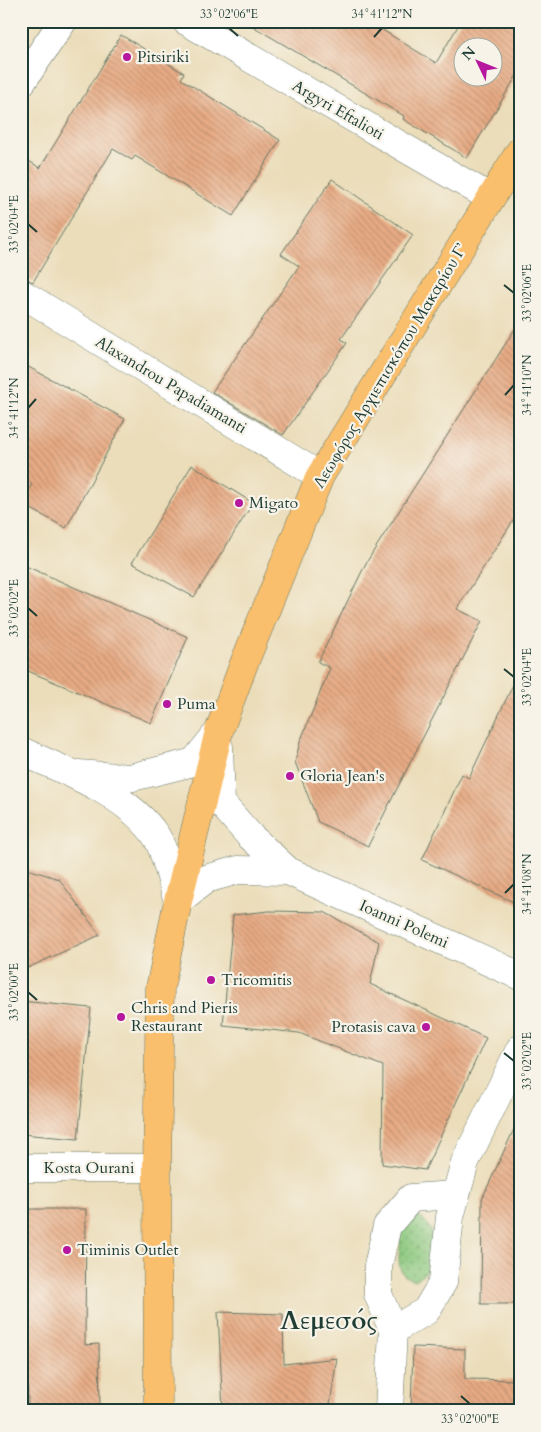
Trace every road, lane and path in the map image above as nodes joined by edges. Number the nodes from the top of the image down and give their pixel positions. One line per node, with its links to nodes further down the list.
1 (63, 21): 3 (street)
2 (186, 21): 5 (street, Argyri Eftalioti)
3 (21, 83)
4 (520, 151): 5 (main road, Λεωφόρος Αρχιεπισκόπου Μακαρίου Γ’)
5 (491, 198): 7 (main road, Λεωφόρος Αρχιεπισκόπου Μακαρίου Γ’)
6 (21, 293): 7 (street, Alaxandrou Papadiamanti)
7 (320, 476): 8 (main road, Λεωφόρος Αρχιεπισκόπου Μακαρίου Γ’)
8 (219, 731): 10 (street); 11 (street, Ioanni Polemi); 12 (main road, Λεωφόρος Αρχιεπισκόπου Μακαρίου Γ’)
9 (21, 751): 10 (street)
10 (72, 774): 12 (street)
11 (288, 871): 12 (street, Ioanni Polemi); 13 (street, Ioanni Polemi)
12 (178, 901): 16 (main road, Λεωφόρος Αρχιεπισκόπου Μακαρίου Γ’)
13 (520, 976)
14 (520, 1049): 17 (street)
15 (21, 1168): 16 (street, Kosta Ourani)
16 (157, 1168): 19 (main road, Λεωφόρος Αρχιεπισκόπου Μακαρίου Γ’)
17 (454, 1195): 18 (street); 18 (street)
18 (393, 1330): 20 (street)
19 (158, 1411)
20 (389, 1411)

